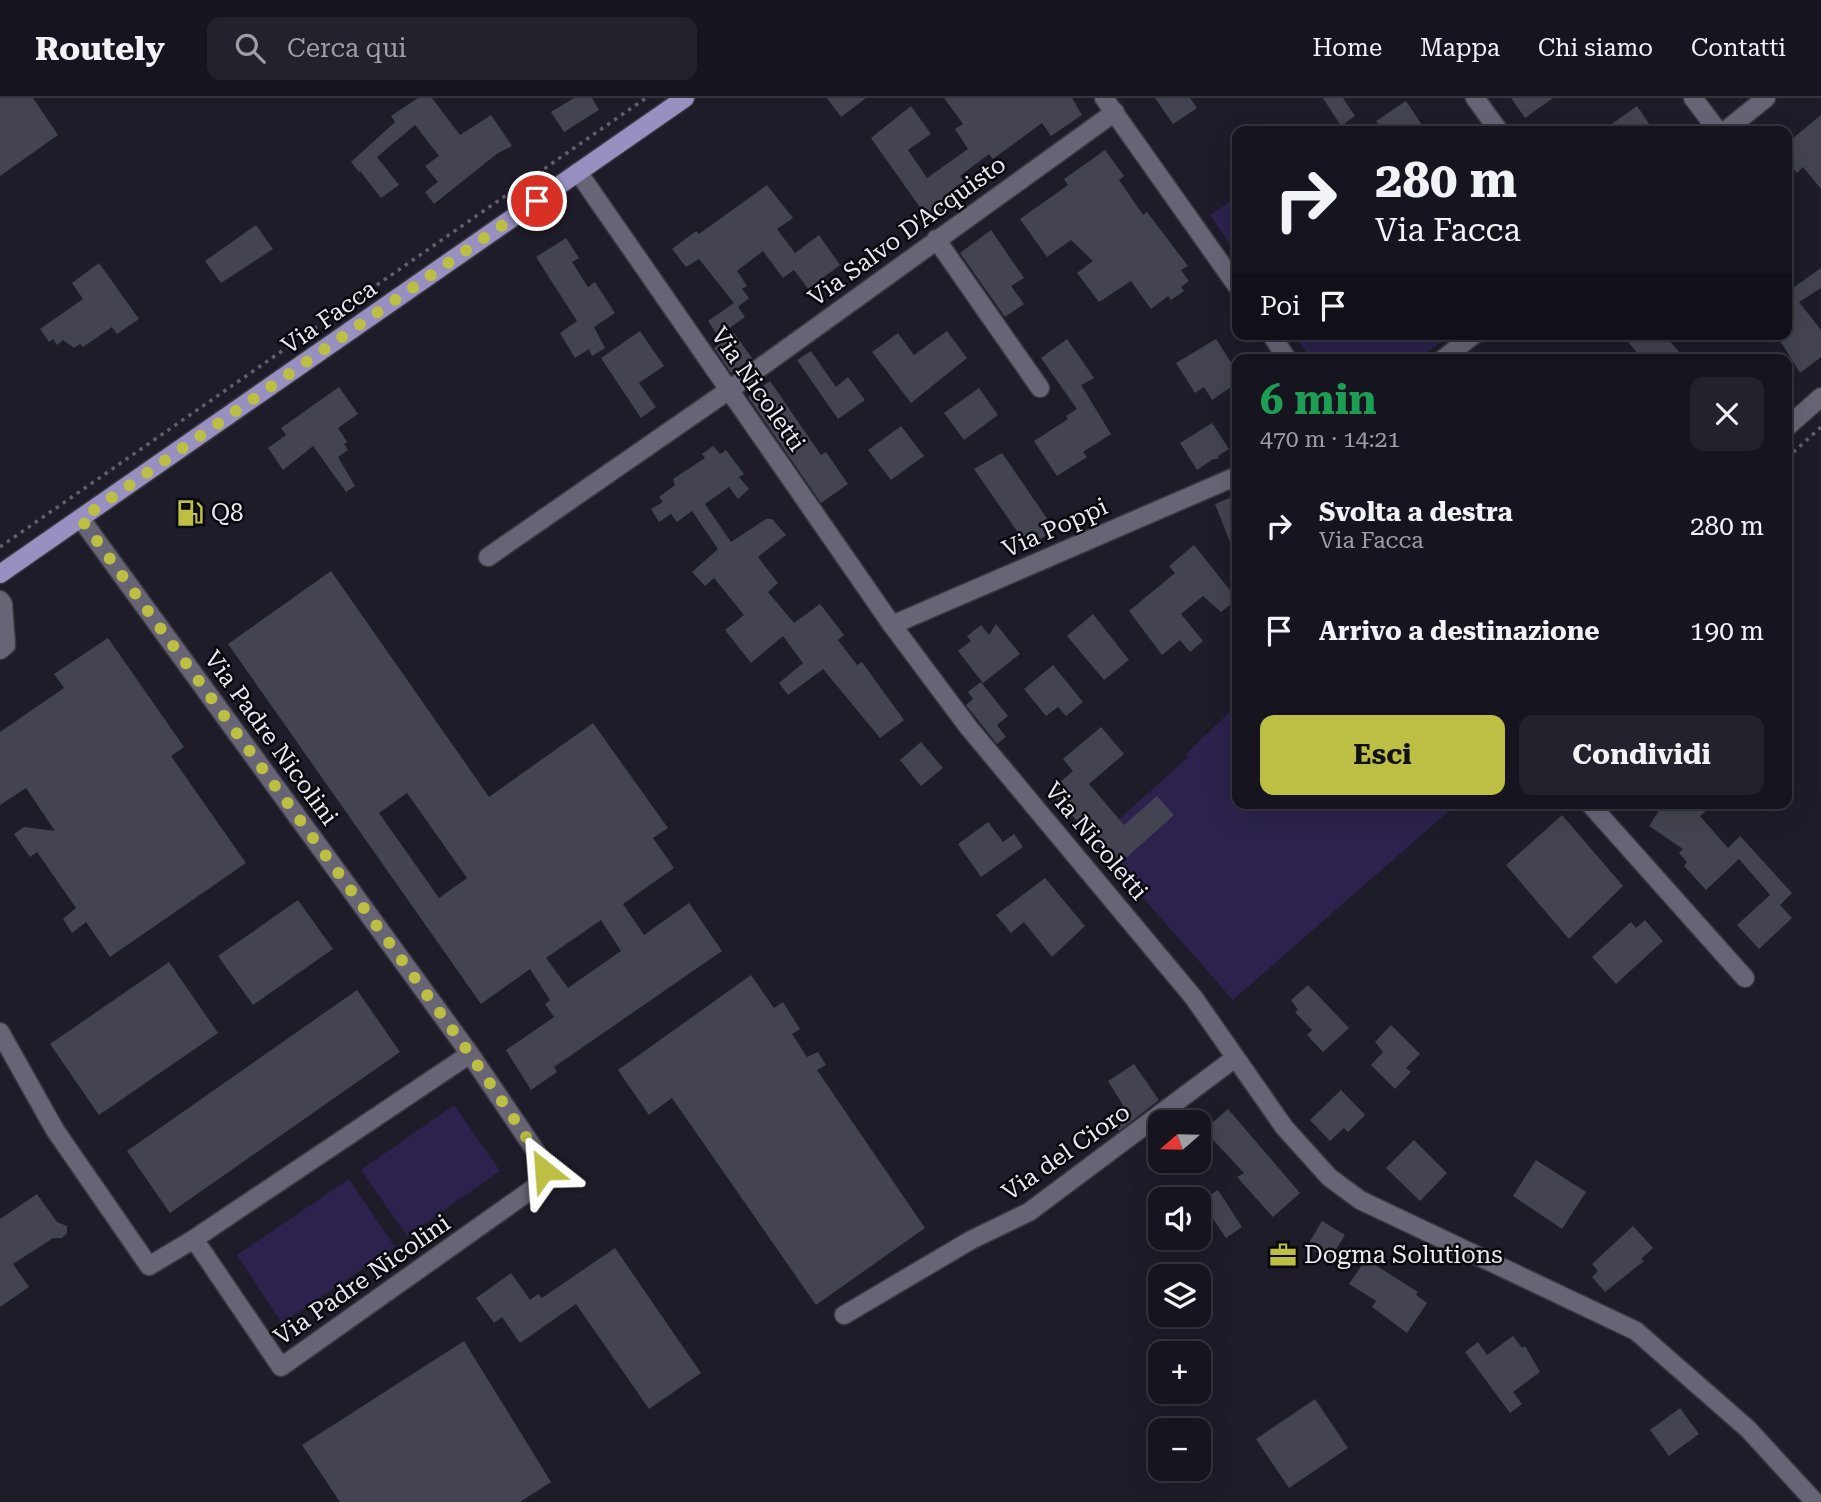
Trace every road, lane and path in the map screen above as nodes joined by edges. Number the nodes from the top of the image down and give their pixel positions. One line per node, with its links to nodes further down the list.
1 (646, 98): 23 (path)
2 (685, 98): 10 (main road, Via Facca)
3 (1475, 98): 7 (street)
4 (1693, 98): 8 (street)
5 (1766, 98): 9 (street)
6 (1110, 105): 11 (street, Via Salvo D'Acquisto); 12 (street)
7 (1495, 126)
8 (1714, 126)
9 (1731, 126)
10 (578, 172): 16 (street, Via Nicoletti); 22 (main road, Via Facca)
11 (936, 239): 15 (street); 16 (street, Via Salvo D'Acquisto)
12 (1232, 279)
13 (1467, 340): 14 (street)
14 (1449, 354)
15 (1040, 388)
16 (729, 390): 24 (street, Via Salvo D'Acquisto); 27 (street, Via Nicoletti)
17 (1821, 397): 18 (street)
18 (1792, 423)
19 (1821, 427): 20 (path)
20 (1792, 453)
21 (1232, 478): 27 (street, Via Poppi)
22 (81, 519): 25 (main road, Via Facca); 32 (street, Via Padre Nicolini)
23 (0, 547)
24 (488, 557)
25 (0, 574)
26 (0, 600): 28 (street)
27 (892, 625): 33 (street, Via Nicoletti)
28 (0, 650)
29 (1594, 809): 30 (street)
30 (1745, 978)
31 (0, 1032): 34 (street)
32 (470, 1054): 34 (street); 34 (street, Via Padre Nicolini)
33 (1234, 1058): 35 (street, Via del Cioro); 36 (street, Via Nicoletti)
34 (194, 1239)
35 (844, 1315)
36 (1815, 1502)

